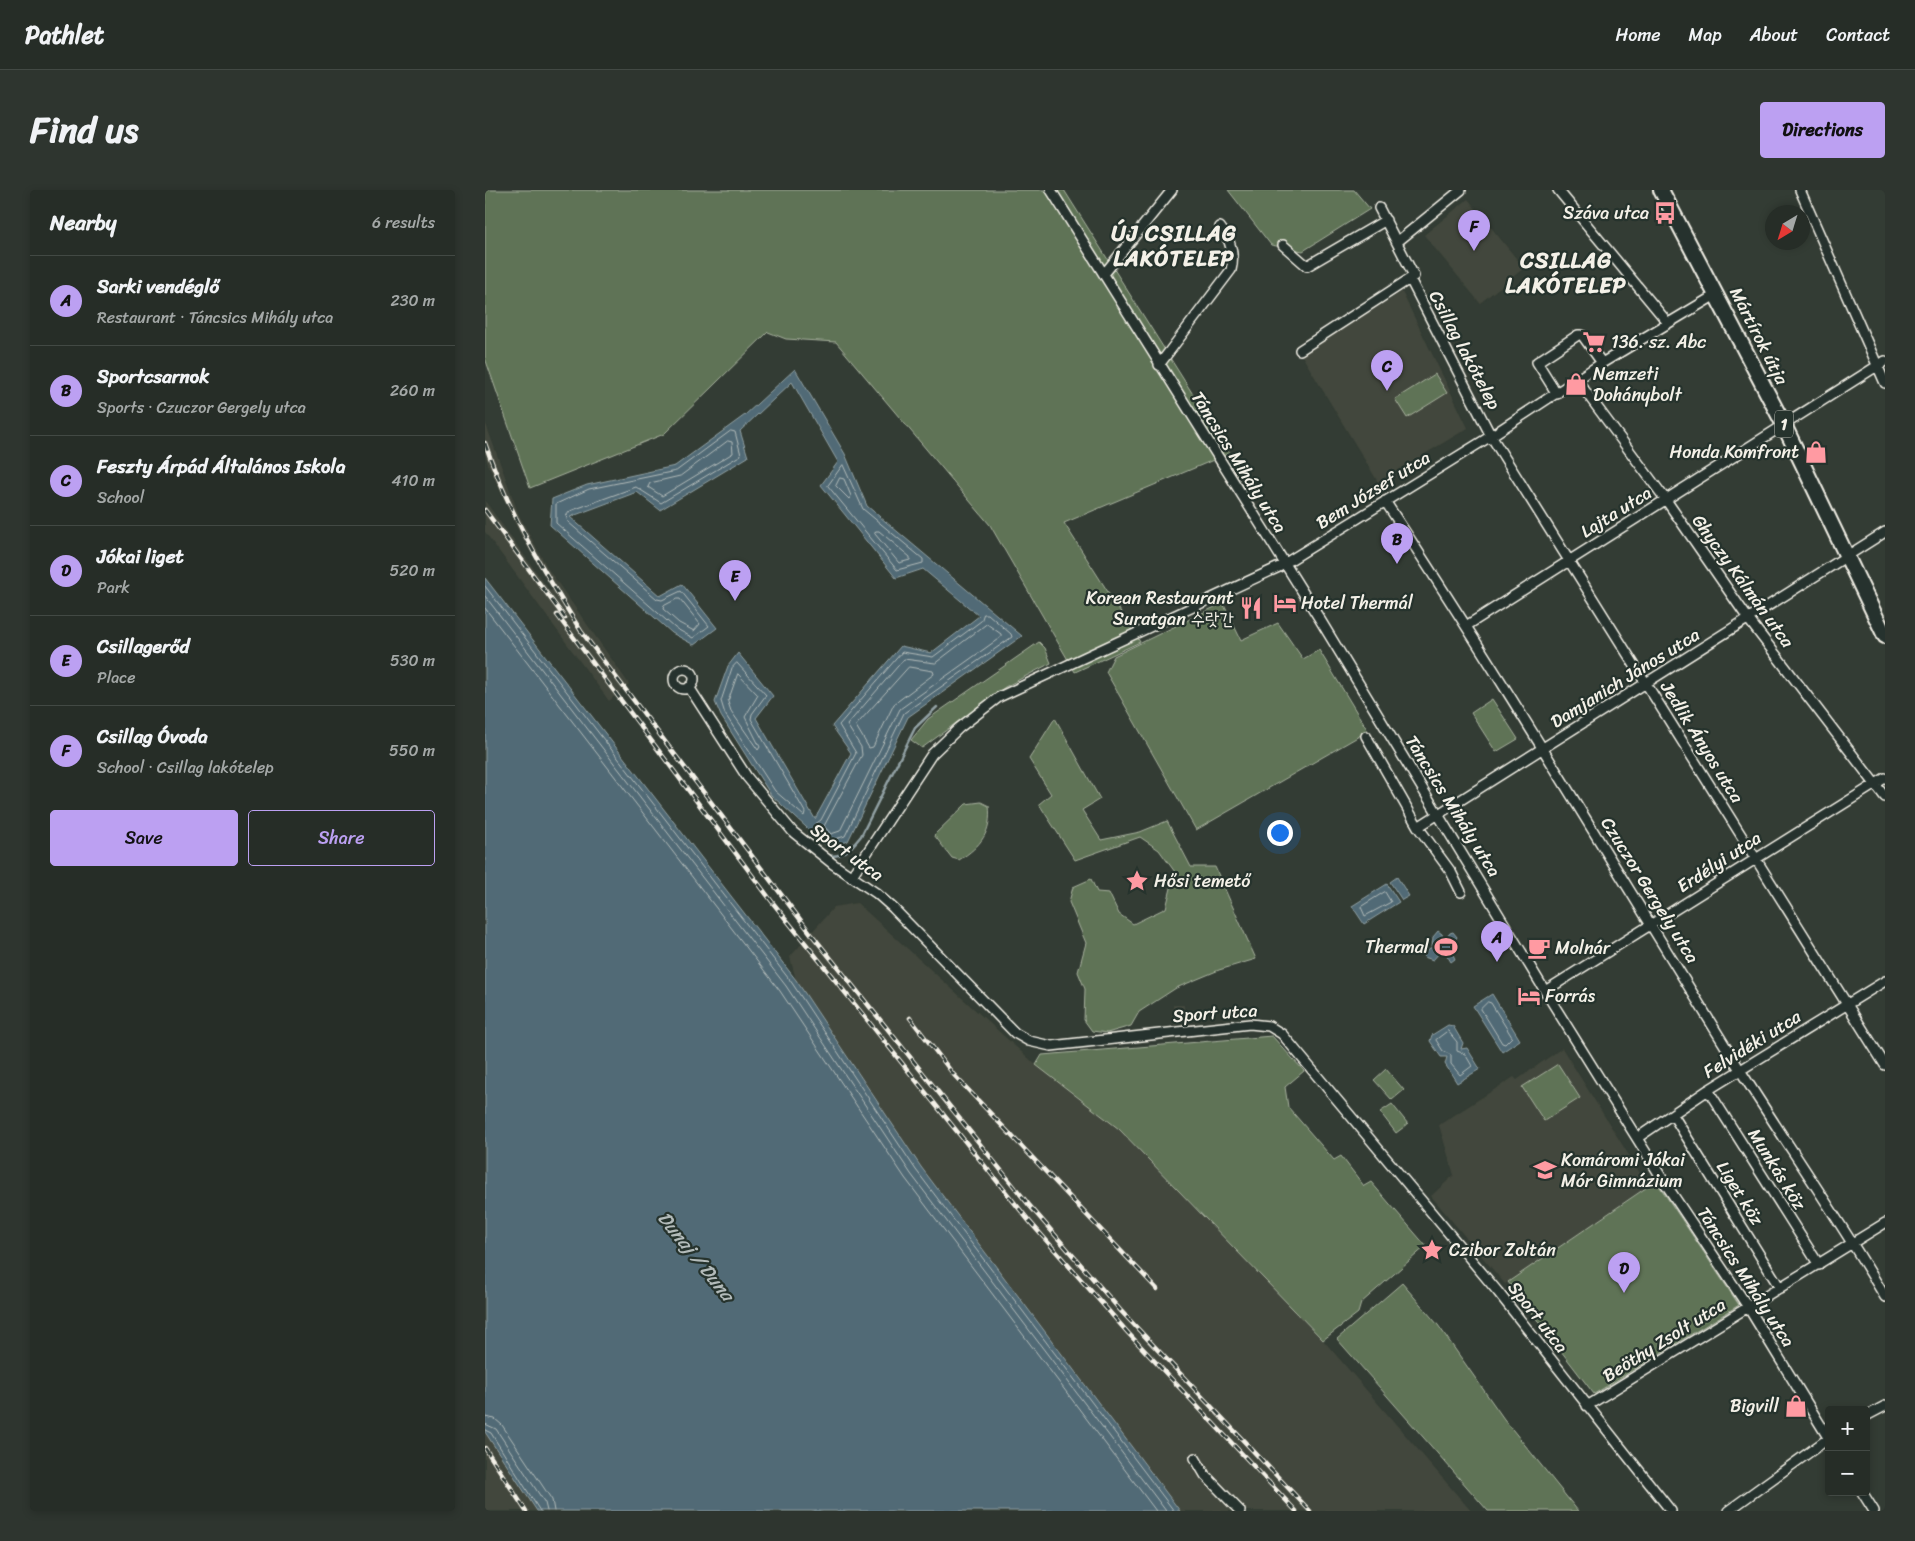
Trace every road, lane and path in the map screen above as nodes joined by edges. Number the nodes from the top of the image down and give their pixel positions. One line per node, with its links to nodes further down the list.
1 (1051, 190): 12 (street, Táncsics Mihály utca)
2 (1171, 190): 12 (street)
3 (1461, 190): 10 (street)
4 (1558, 190): 15 (street)
5 (1661, 190): 14 (main road, Mártírok útja / 1)
6 (1800, 190): 18 (street)
7 (1379, 208): 8 (street, Csillag lakótelep)
8 (1386, 220): 10 (street, Csillag lakótelep); 11 (street)
9 (1220, 227): 19 (street)
10 (1397, 242): 13 (street, Csillag lakótelep)
11 (1283, 245)
12 (1104, 274): 19 (street, Táncsics Mihály utca)
13 (1409, 279): 16 (street, Csillag lakótelep); 24 (street, Csillag lakótelep)
14 (1717, 294): 15 (street, Bem József utca); 23 (main road, Mártírok útja / 1)
15 (1668, 323): 17 (street, Bem József utca)
16 (1300, 350)
17 (1602, 363): 20 (street, Bem József utca); 22 (street)
18 (1881, 364): 21 (street); 23 (street, Lajta utca)
19 (1159, 365): 30 (street, Táncsics Mihály utca)
20 (1577, 380): 22 (street, Bem József utca); 26 (street, Ghyczy Kálmán utca)
21 (1885, 383)
22 (1557, 394): 24 (street, Bem József utca)
23 (1784, 425): 26 (street, Lajta utca); 28 (main road, Mártírok útja / 1)
24 (1491, 436): 25 (street, Bem József utca); 29 (street, Jedlik Ányos utca)
25 (1385, 500): 30 (street, Bem József utca); 32 (street, Czuczor Gergely utca)
26 (1666, 500): 29 (street, Lajta utca); 31 (street, Ghyczy Kálmán utca)
27 (1885, 532): 28 (street, Damjanich János utca)
28 (1848, 557): 31 (street, Damjanich János utca); 33 (main road, Mártírok útja / 1)
29 (1569, 560): 32 (street, Lajta utca); 34 (street, Jedlik Ányos utca)
30 (1284, 564): 41 (street, Táncsics Mihály utca); 44 (street, Bem József utca)
31 (1749, 620): 34 (street, Damjanich János utca); 39 (street, Ghyczy Kálmán utca)
32 (1466, 626): 37 (street, Czuczor Gergely utca)
33 (1885, 636)
34 (1646, 684): 37 (street, Damjanich János utca); 43 (street, Jedlik Ányos utca)
35 (689, 687): 44 (street, Sport utca)
36 (1366, 736): 42 (street)
37 (1543, 749): 41 (street, Damjanich János utca); 46 (street, Czuczor Gergely utca)
38 (1885, 778): 39 (street, Erdélyi utca)
39 (1875, 784): 40 (street, Ghyczy Kálmán utca); 43 (street, Erdélyi utca)
40 (1885, 797)
41 (1439, 814): 42 (street, Damjanich János utca); 48 (street, Táncsics Mihály utca)
42 (1418, 827): 45 (street)
43 (1755, 858): 46 (street, Erdélyi utca); 49 (street, Jedlik Ányos utca)
44 (851, 877): 61 (street, Sport utca)
45 (1461, 892)
46 (1652, 924): 48 (street, Erdélyi utca); 51 (street, Czuczor Gergely utca)
47 (1885, 981): 49 (street, Felvidéki utca)
48 (1545, 991): 54 (street, Táncsics Mihály utca)
49 (1845, 1004): 50 (street, Jedlik Ányos utca); 51 (street, Felvidéki utca)
50 (1885, 1065)
51 (1741, 1071): 52 (street, Felvidéki utca); 56 (street, Czuczor Gergely utca)
52 (1708, 1090): 53 (street, Felvidéki utca); 57 (street, Munkás köz)
53 (1673, 1115): 54 (street, Felvidéki utca); 58 (street, Liget köz)
54 (1637, 1138): 60 (street, Táncsics Mihály utca)
55 (1885, 1223): 56 (street, Beöthy Zsolt utca)
56 (1854, 1243): 57 (street, Beöthy Zsolt utca); 59 (street, Czuczor Gergely utca)
57 (1819, 1264): 58 (street, Beöthy Zsolt utca)
58 (1780, 1288): 60 (street, Beöthy Zsolt utca)
59 (1885, 1297)
60 (1748, 1307): 61 (street, Beöthy Zsolt utca); 64 (street, Táncsics Mihály utca)
61 (1587, 1406): 69 (street, Sport utca)
62 (1885, 1406): 63 (street)
63 (1870, 1414)
64 (1825, 1432)
65 (1825, 1441): 70 (street)
66 (1195, 1458): 68 (street)
67 (1865, 1496): 71 (street)
68 (1240, 1511)
69 (1671, 1511)
70 (1728, 1511)
71 (1874, 1511)

